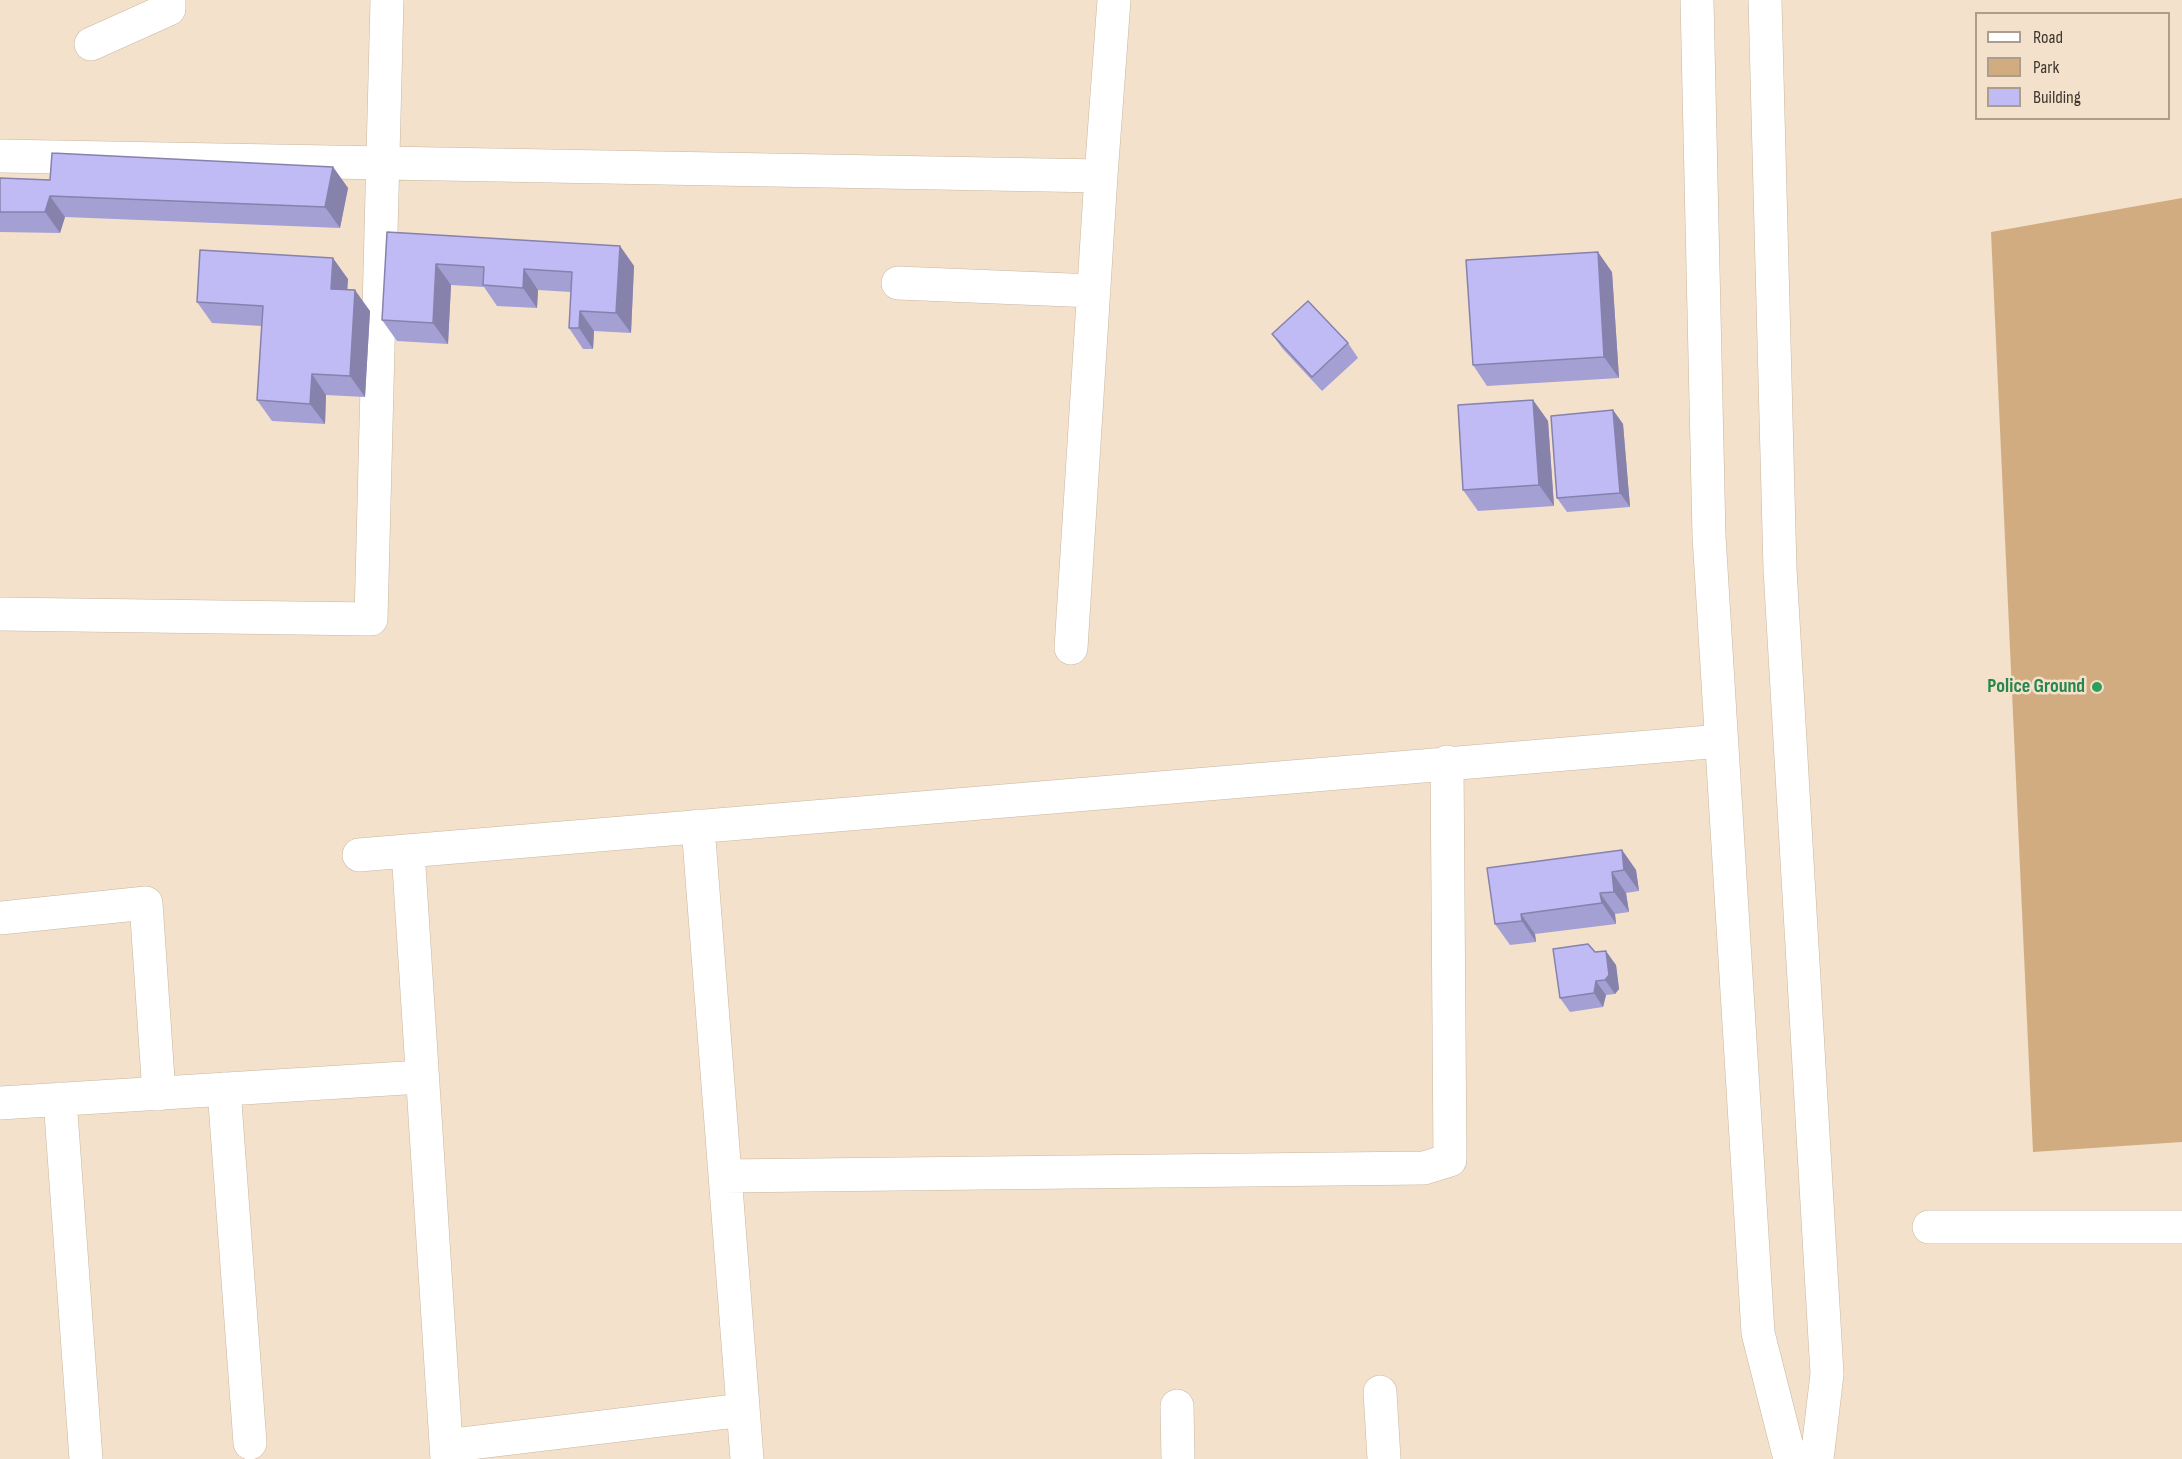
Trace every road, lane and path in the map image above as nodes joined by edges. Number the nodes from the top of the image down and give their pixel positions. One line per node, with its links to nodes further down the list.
1 (169, 0): 6 (main road)
2 (387, 0): 8 (main road)
3 (1114, 0): 9 (main road)
4 (1697, 0): 14 (main road)
5 (1765, 0): 38 (main road)
6 (91, 44)
7 (0, 156): 8 (main road)
8 (382, 163): 9 (main road); 12 (main road)
9 (1101, 176): 11 (main road)
10 (898, 283): 11 (main road)
11 (1094, 291): 13 (main road)
12 (0, 614)
13 (1071, 648)
14 (1721, 741): 15 (main road); 37 (main road)
15 (1447, 762): 16 (main road); 25 (main road)
16 (698, 826): 17 (main road); 25 (main road)
17 (408, 851): 18 (main road); 20 (main road)
18 (359, 855)
19 (0, 918): 22 (main road)
20 (421, 1077): 21 (main road); 32 (main road)
21 (224, 1089): 22 (main road); 31 (main road)
22 (159, 1095): 23 (main road)
23 (60, 1099): 24 (main road); 33 (main road)
24 (0, 1103)
25 (725, 1176): 30 (main road)
26 (1929, 1227): 27 (main road)
27 (2182, 1227)
28 (1380, 1392): 36 (main road)
29 (1177, 1406): 35 (main road)
30 (743, 1410): 32 (main road); 34 (main road)
31 (250, 1443)
32 (447, 1453)
33 (86, 1459)
34 (747, 1459)
35 (1178, 1459)
36 (1384, 1459)
37 (1790, 1459)
38 (1818, 1459)

